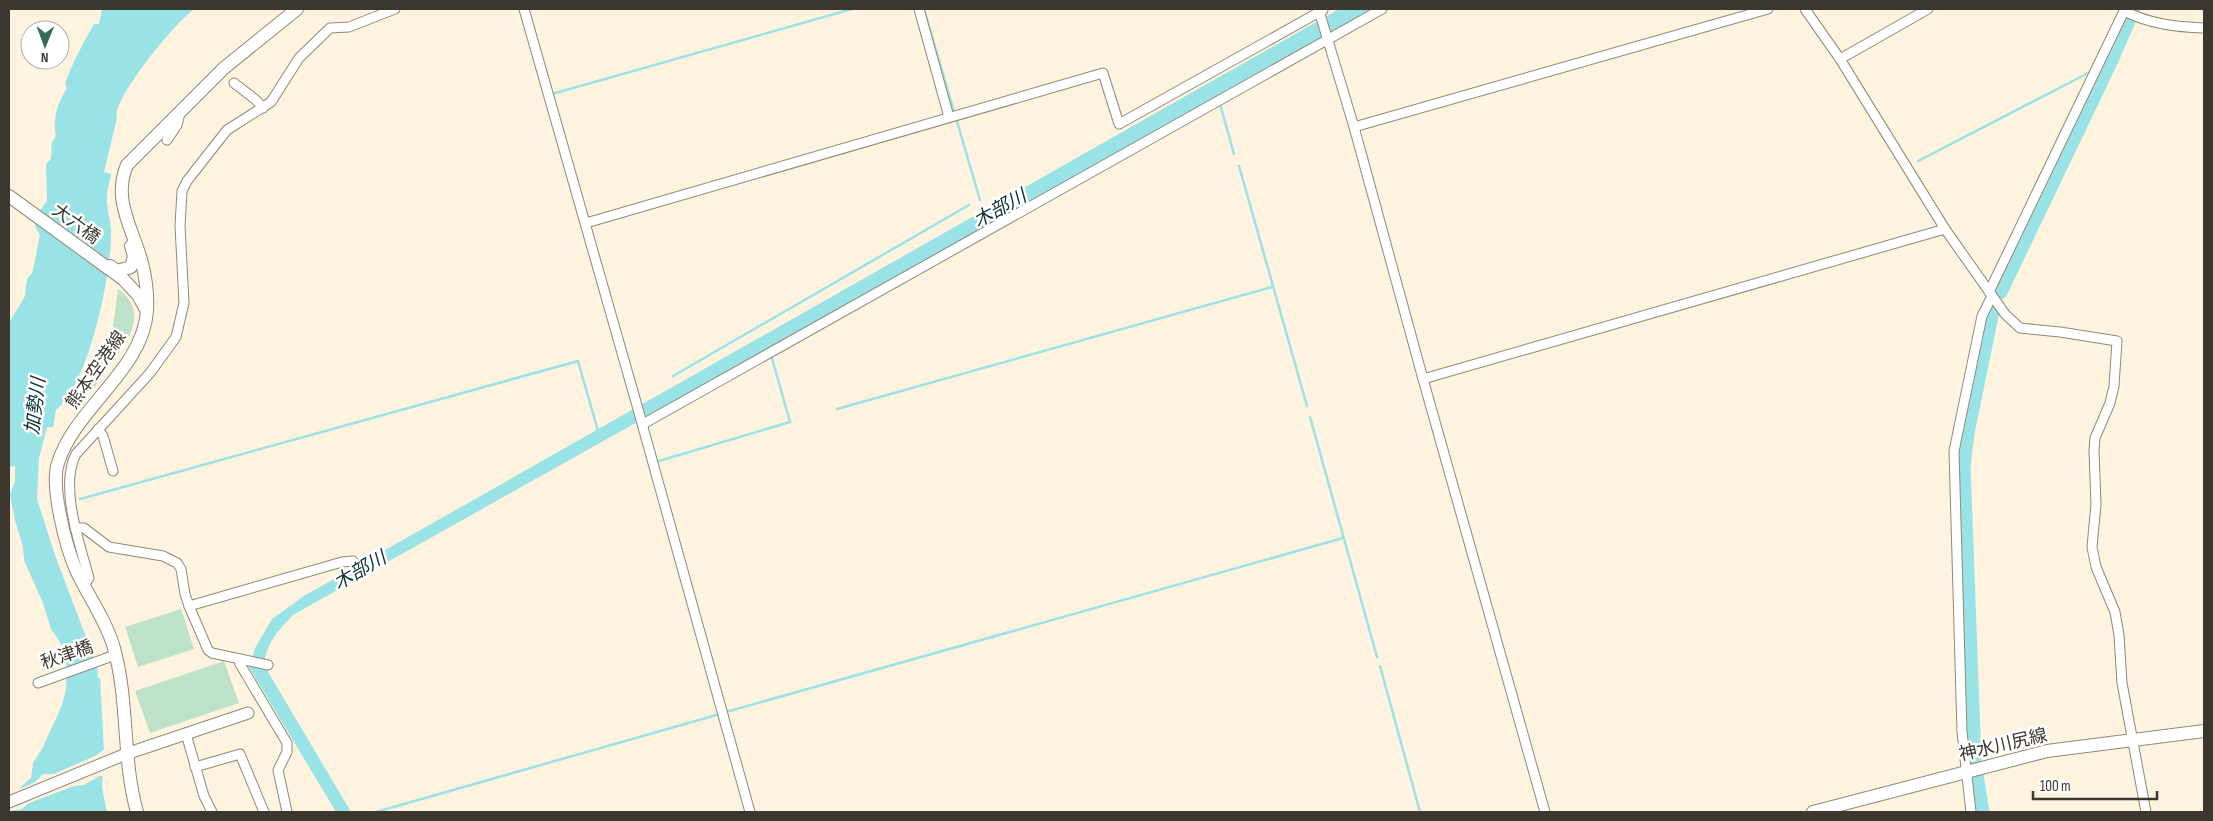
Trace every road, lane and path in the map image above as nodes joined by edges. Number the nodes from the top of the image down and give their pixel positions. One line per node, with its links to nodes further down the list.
1 (297, 9): 16 (main road, 熊本空港線)
2 (395, 9): 15 (street)
3 (524, 9): 21 (street)
4 (919, 9): 17 (street)
5 (1382, 9): 12 (street)
6 (1768, 9): 18 (street)
7 (1805, 9): 13 (street)
8 (1928, 9): 13 (street)
9 (2124, 10): 11 (street); 26 (street)
10 (1322, 11): 12 (street); 17 (street)
11 (2204, 28)
12 (1328, 38): 18 (street); 29 (street)
13 (1840, 59): 23 (street)
14 (234, 83): 15 (street)
15 (262, 108): 30 (street)
16 (177, 114): 19 (street); 22 (main road, 熊本空港線)
17 (949, 117): 21 (street)
18 (1354, 127): 28 (street)
19 (167, 140)
20 (9, 196): 25 (main road, 大六橋)
21 (586, 223): 29 (street)
22 (128, 224): 24 (main road, 熊本空港線); 25 (main road)
23 (1945, 229): 26 (street); 28 (street)
24 (141, 262): 25 (main road); 27 (main road, 熊本空港線)
25 (122, 275): 27 (main road, 大六橋)
26 (1990, 294): 44 (street); 47 (street)
27 (147, 313): 34 (main road, 熊本空港線)
28 (1423, 379): 54 (street)
29 (642, 422): 53 (street)
30 (98, 429): 31 (street); 32 (street)
31 (113, 471)
32 (76, 528): 34 (street); 35 (street)
33 (354, 561): 35 (street)
34 (84, 585): 36 (main road, 熊本空港線)
35 (189, 606): 37 (street)
36 (111, 657): 39 (street, 秋津橋); 45 (main road, 熊本空港線)
37 (239, 659): 38 (street); 40 (street)
38 (268, 665)
39 (38, 683)
40 (265, 706): 41 (street); 52 (street)
41 (248, 713): 43 (street)
42 (2204, 731): 44 (main road, 神水川尻線)
43 (186, 734): 45 (street); 46 (street)
44 (2132, 739): 47 (main road, 神水川尻線); 57 (street)
45 (126, 754): 48 (street); 49 (main road, 熊本空港線)
46 (195, 767): 50 (street); 51 (street)
47 (1972, 770): 55 (main road, 神水川尻線); 56 (street)
48 (9, 802)
49 (137, 812)
50 (212, 812)
51 (264, 812)
52 (287, 812)
53 (750, 812)
54 (1545, 812)
55 (1813, 812)
56 (1972, 812)
57 (2146, 812)

